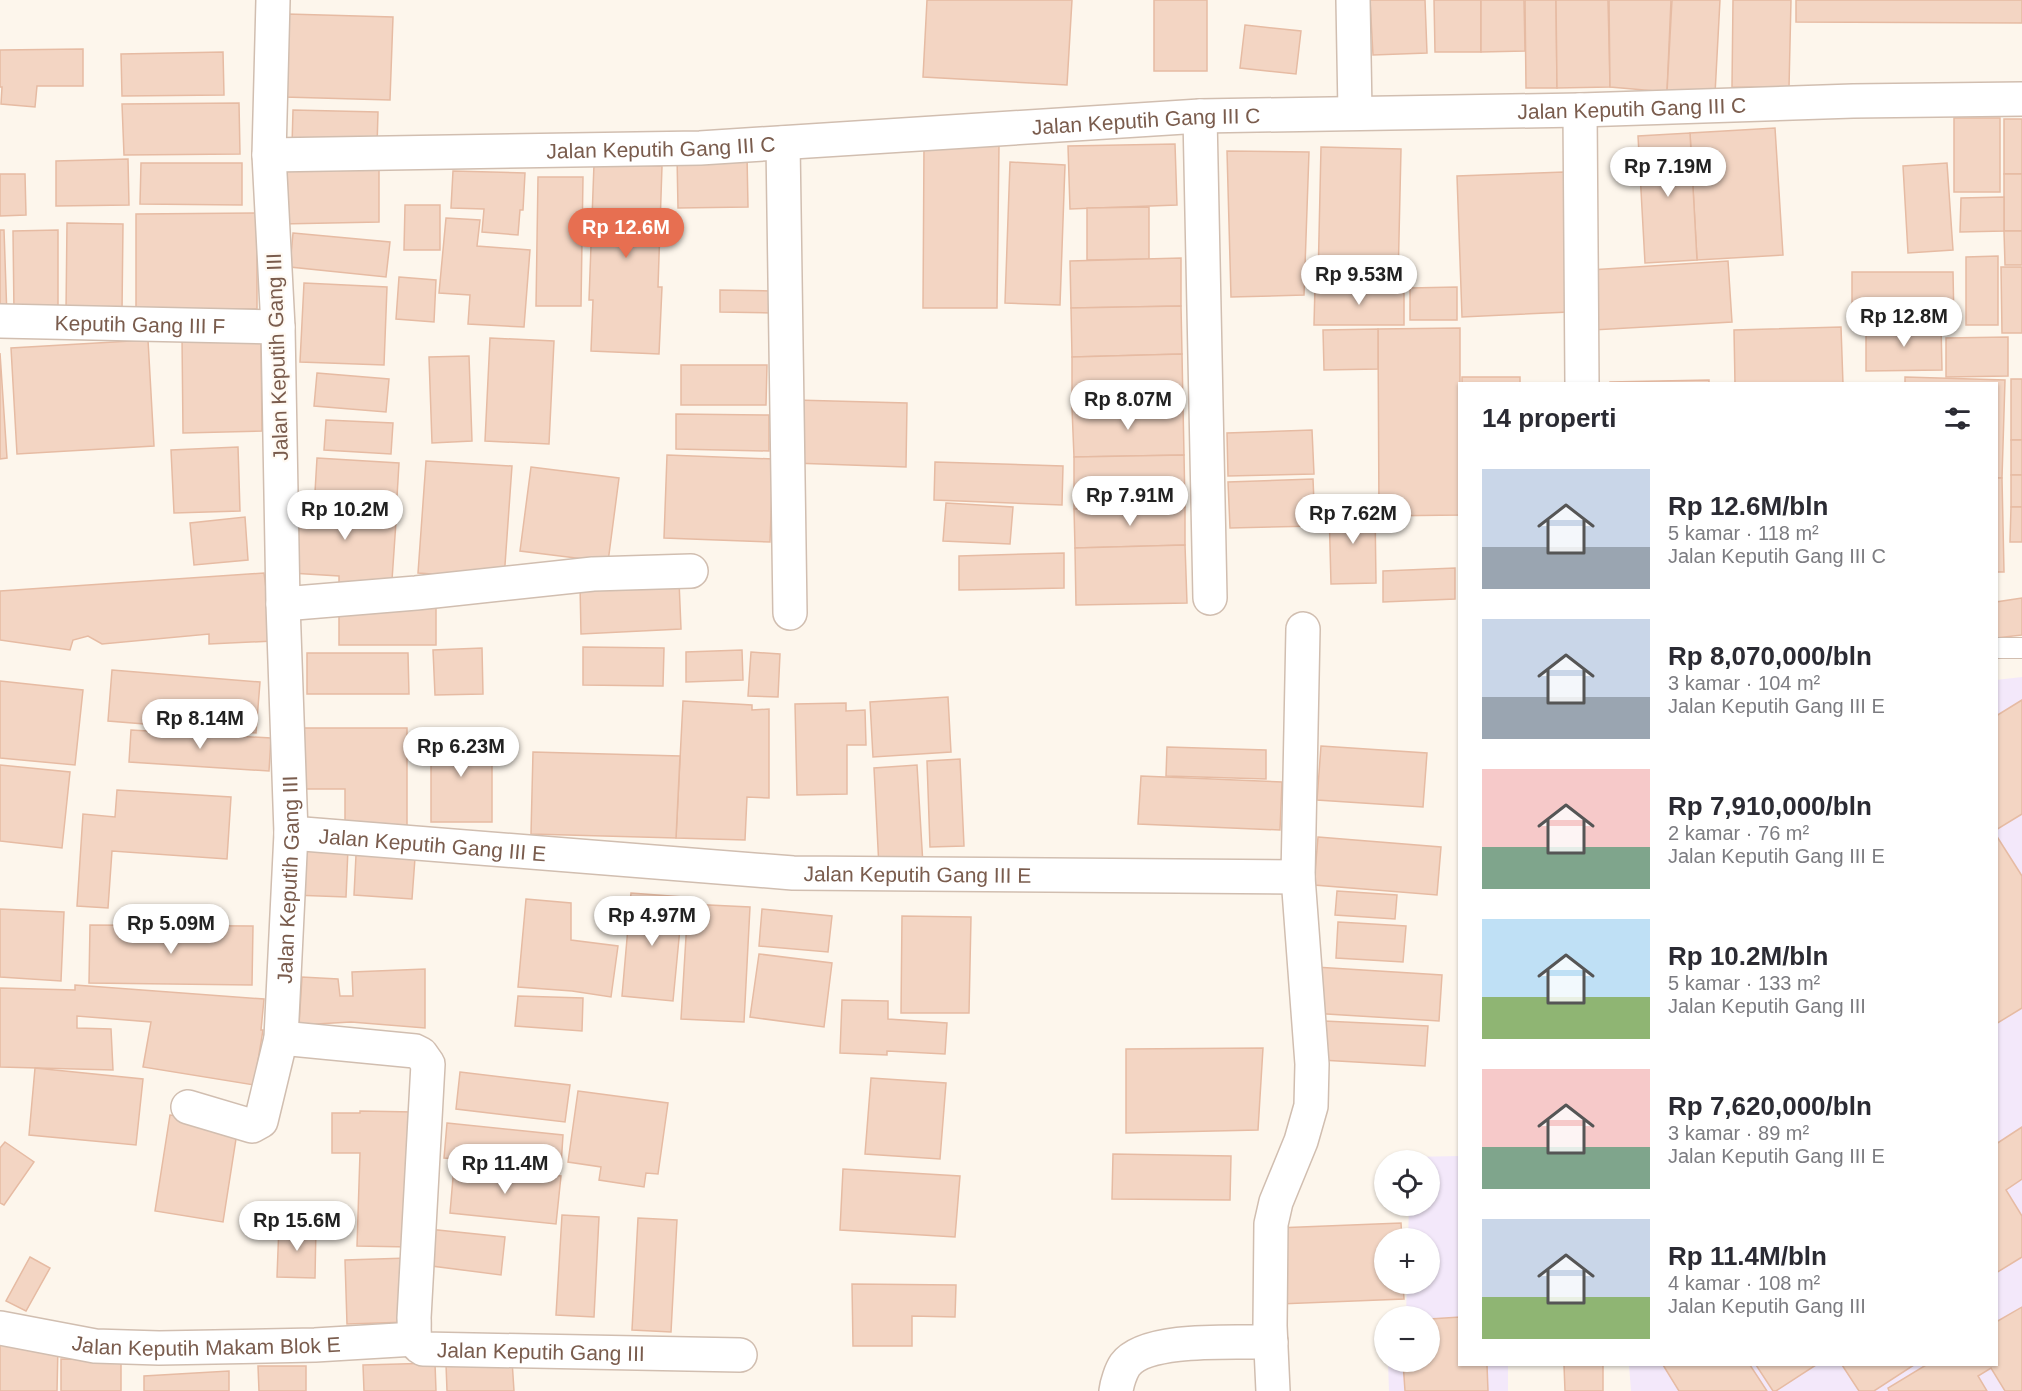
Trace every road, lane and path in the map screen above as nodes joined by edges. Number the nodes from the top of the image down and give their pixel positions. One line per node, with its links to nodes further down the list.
1 (273, 0): 8 (street, Jalan Keputih Gang III)
2 (1353, 0): 5 (street)
3 (2022, 99): 4 (street, Jalan Keputih Gang III C)
4 (1580, 110): 5 (street, Jalan Keputih Gang III C); 11 (street)
5 (1355, 112): 6 (street, Jalan Keputih Gang III C)
6 (1200, 116): 7 (street, Jalan Keputih Gang III C); 13 (street)
7 (783, 142): 8 (street, Jalan Keputih Gang III C); 15 (street)
8 (269, 155): 10 (street, Jalan Keputih Gang III)
9 (0, 321): 10 (street, Keputih Gang III F)
10 (278, 327): 14 (street, Jalan Keputih Gang III)
11 (1582, 382)
12 (691, 570): 14 (street)
13 (1210, 598)
14 (283, 604): 19 (street, Jalan Keputih Gang III)
15 (790, 613)
16 (1303, 629): 20 (street)
17 (1998, 648): 18 (lane)
18 (2022, 648)
19 (291, 833): 20 (street, Jalan Keputih Gang III E); 21 (street, Jalan Keputih Gang III)
20 (1298, 877): 25 (street)
21 (281, 1038): 22 (street, Jalan Keputih Gang III); 24 (street, Jalan Keputih Gang III)
22 (188, 1107)
23 (0, 1328): 24 (street, Jalan Keputih Makam Blok E)
24 (415, 1339): 26 (street, Jalan Keputih Gang III)
25 (1271, 1342): 27 (street); 28 (street)
26 (740, 1355)
27 (1116, 1391)
28 (1273, 1391)

